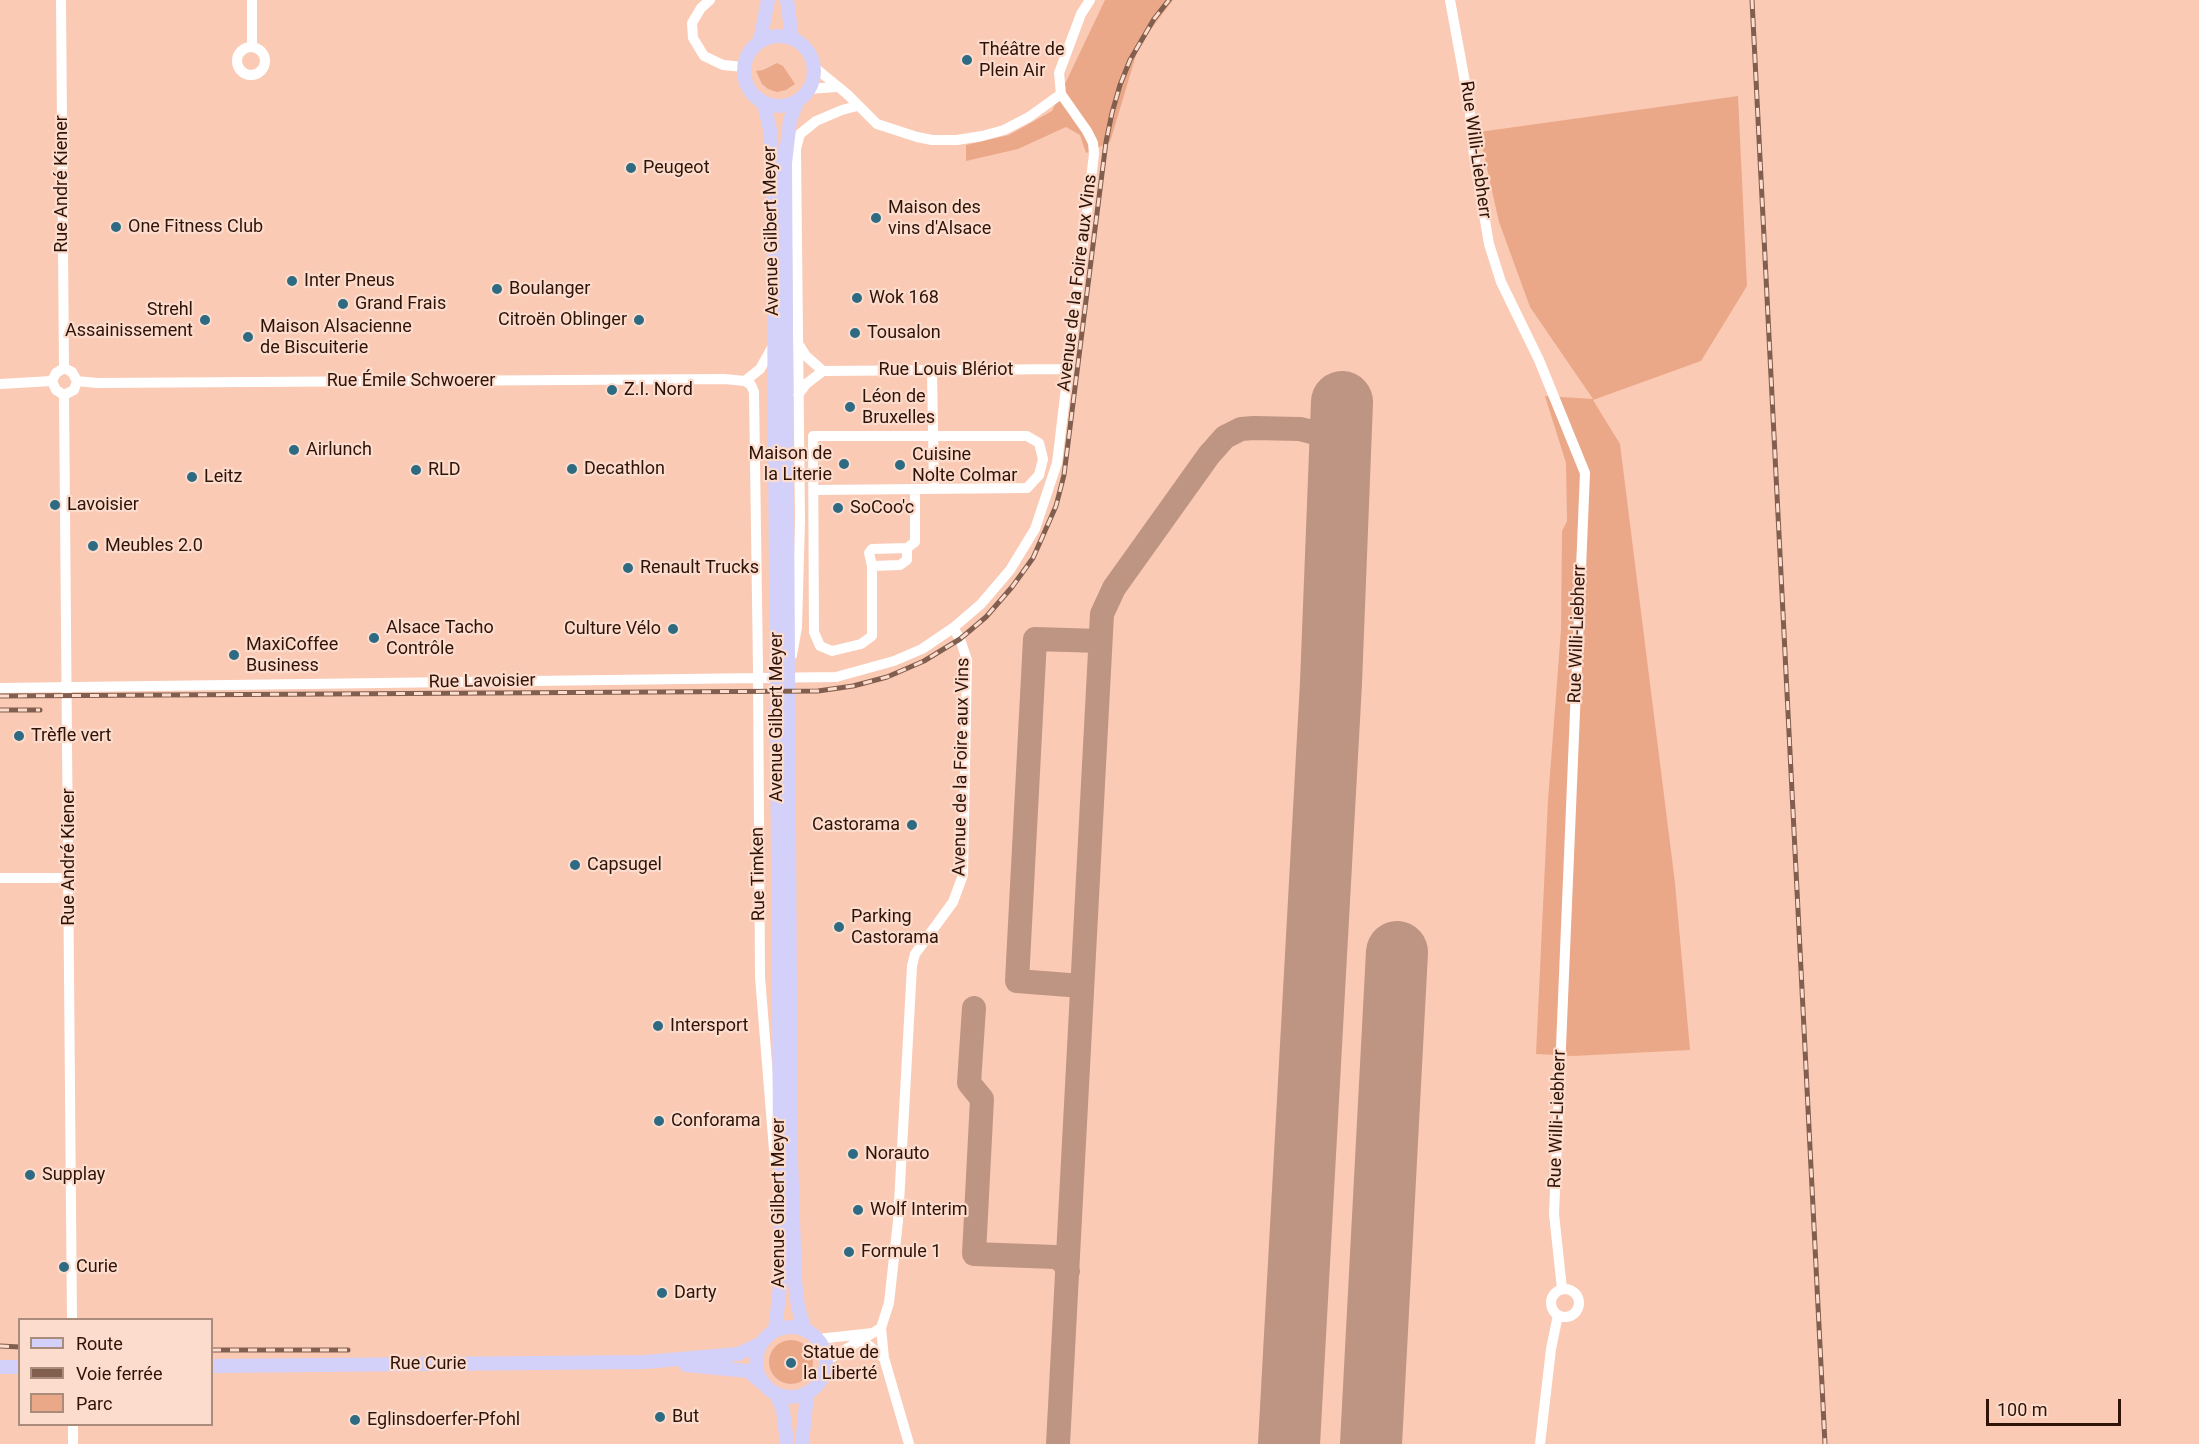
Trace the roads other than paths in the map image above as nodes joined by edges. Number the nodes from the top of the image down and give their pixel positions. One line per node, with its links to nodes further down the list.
1 (61, 0): 21 (street, Rue André Kiener)
2 (252, 0): 10 (street)
3 (710, 0): 11 (street)
4 (768, 0): 9 (main road)
5 (787, 0): 8 (main road)
6 (1090, 0): 15 (street)
7 (1450, 0): 47 (street, Rue Willi-Liebherr)
8 (792, 38): 9 (main road); 12 (main road)
9 (760, 41): 11 (main road)
10 (252, 46)
11 (743, 67): 17 (main road, Avenue Gilbert Meyer)
12 (814, 67): 13 (street); 14 (main road)
13 (837, 87): 14 (street); 18 (street)
14 (809, 89): 16 (main road, Avenue Gilbert Meyer)
15 (1061, 94): 18 (street); 22 (street, Avenue de la Foire aux Vins)
16 (798, 100): 17 (main road); 40 (main road, Avenue Gilbert Meyer)
17 (764, 103): 19 (main road, Avenue Gilbert Meyer)
18 (857, 106): 20 (street, Avenue Gilbert Meyer)
19 (774, 343): 27 (street); 40 (main road, Avenue Gilbert Meyer)
20 (798, 344): 23 (street); 30 (street, Avenue Gilbert Meyer)
21 (64, 368): 25 (street); 26 (street)
22 (1069, 369): 24 (street, Rue Louis Blériot); 39 (street, Avenue de la Foire aux Vins)
23 (823, 371): 24 (street, Rue Louis Blériot); 30 (street)
24 (932, 371): 31 (street)
25 (52, 381): 28 (street); 29 (street)
26 (77, 381): 27 (street, Rue Émile Schwoerer); 29 (street)
27 (745, 381): 46 (street, Rue Timken)
28 (0, 384)
29 (64, 395): 42 (street, Rue André Kiener)
30 (798, 395): 32 (street, Avenue Gilbert Meyer)
31 (933, 436): 33 (street); 33 (street); 35 (street)
32 (799, 469): 35 (street); 36 (street, Avenue Gilbert Meyer)
33 (934, 488): 34 (street)
34 (915, 489): 35 (street); 37 (street)
35 (814, 490): 36 (street); 38 (street)
36 (800, 521): 40 (street, Avenue Gilbert Meyer)
37 (907, 548): 38 (street); 38 (street)
38 (872, 566)
39 (953, 628): 42 (street, Rue Lavoisier); 52 (street, Avenue de la Foire aux Vins)
40 (783, 667): 43 (main road, Avenue Gilbert Meyer)
41 (0, 688): 42 (street, Rue Lavoisier)
42 (67, 688): 45 (street, Rue André Kiener)
43 (783, 704): 46 (main road, Avenue Gilbert Meyer); 50 (main road, Avenue Gilbert Meyer)
44 (0, 878): 45 (street)
45 (68, 878): 49 (street, Rue André Kiener)
46 (780, 1190): 51 (main road, Avenue Gilbert Meyer)
47 (1562, 1289): 48 (street, Rue Willi-Liebherr); 48 (street)
48 (1558, 1315): 69 (street, Rue Willi-Liebherr)
49 (72, 1318)
50 (806, 1330): 51 (main road); 53 (main road)
51 (775, 1331): 55 (main road)
52 (877, 1331): 53 (street); 54 (street); 56 (street, Avenue de la Foire aux Vins)
53 (818, 1339): 57 (main road)
54 (863, 1341): 56 (street); 57 (street)
55 (762, 1343): 58 (main road, Rue Curie); 62 (main road)
56 (884, 1358): 68 (street, Avenue de la Foire aux Vins)
57 (826, 1361): 63 (main road)
58 (645, 1362): 59 (main road, Rue Curie); 62 (main road, Rue Curie)
59 (213, 1366)
60 (18, 1367): 61 (main road)
61 (0, 1368)
62 (770, 1390): 63 (main road); 66 (main road)
63 (807, 1394): 67 (main road)
64 (73, 1426): 65 (street)
65 (73, 1444)
66 (787, 1444)
67 (802, 1444)
68 (909, 1444)
69 (1540, 1444)

